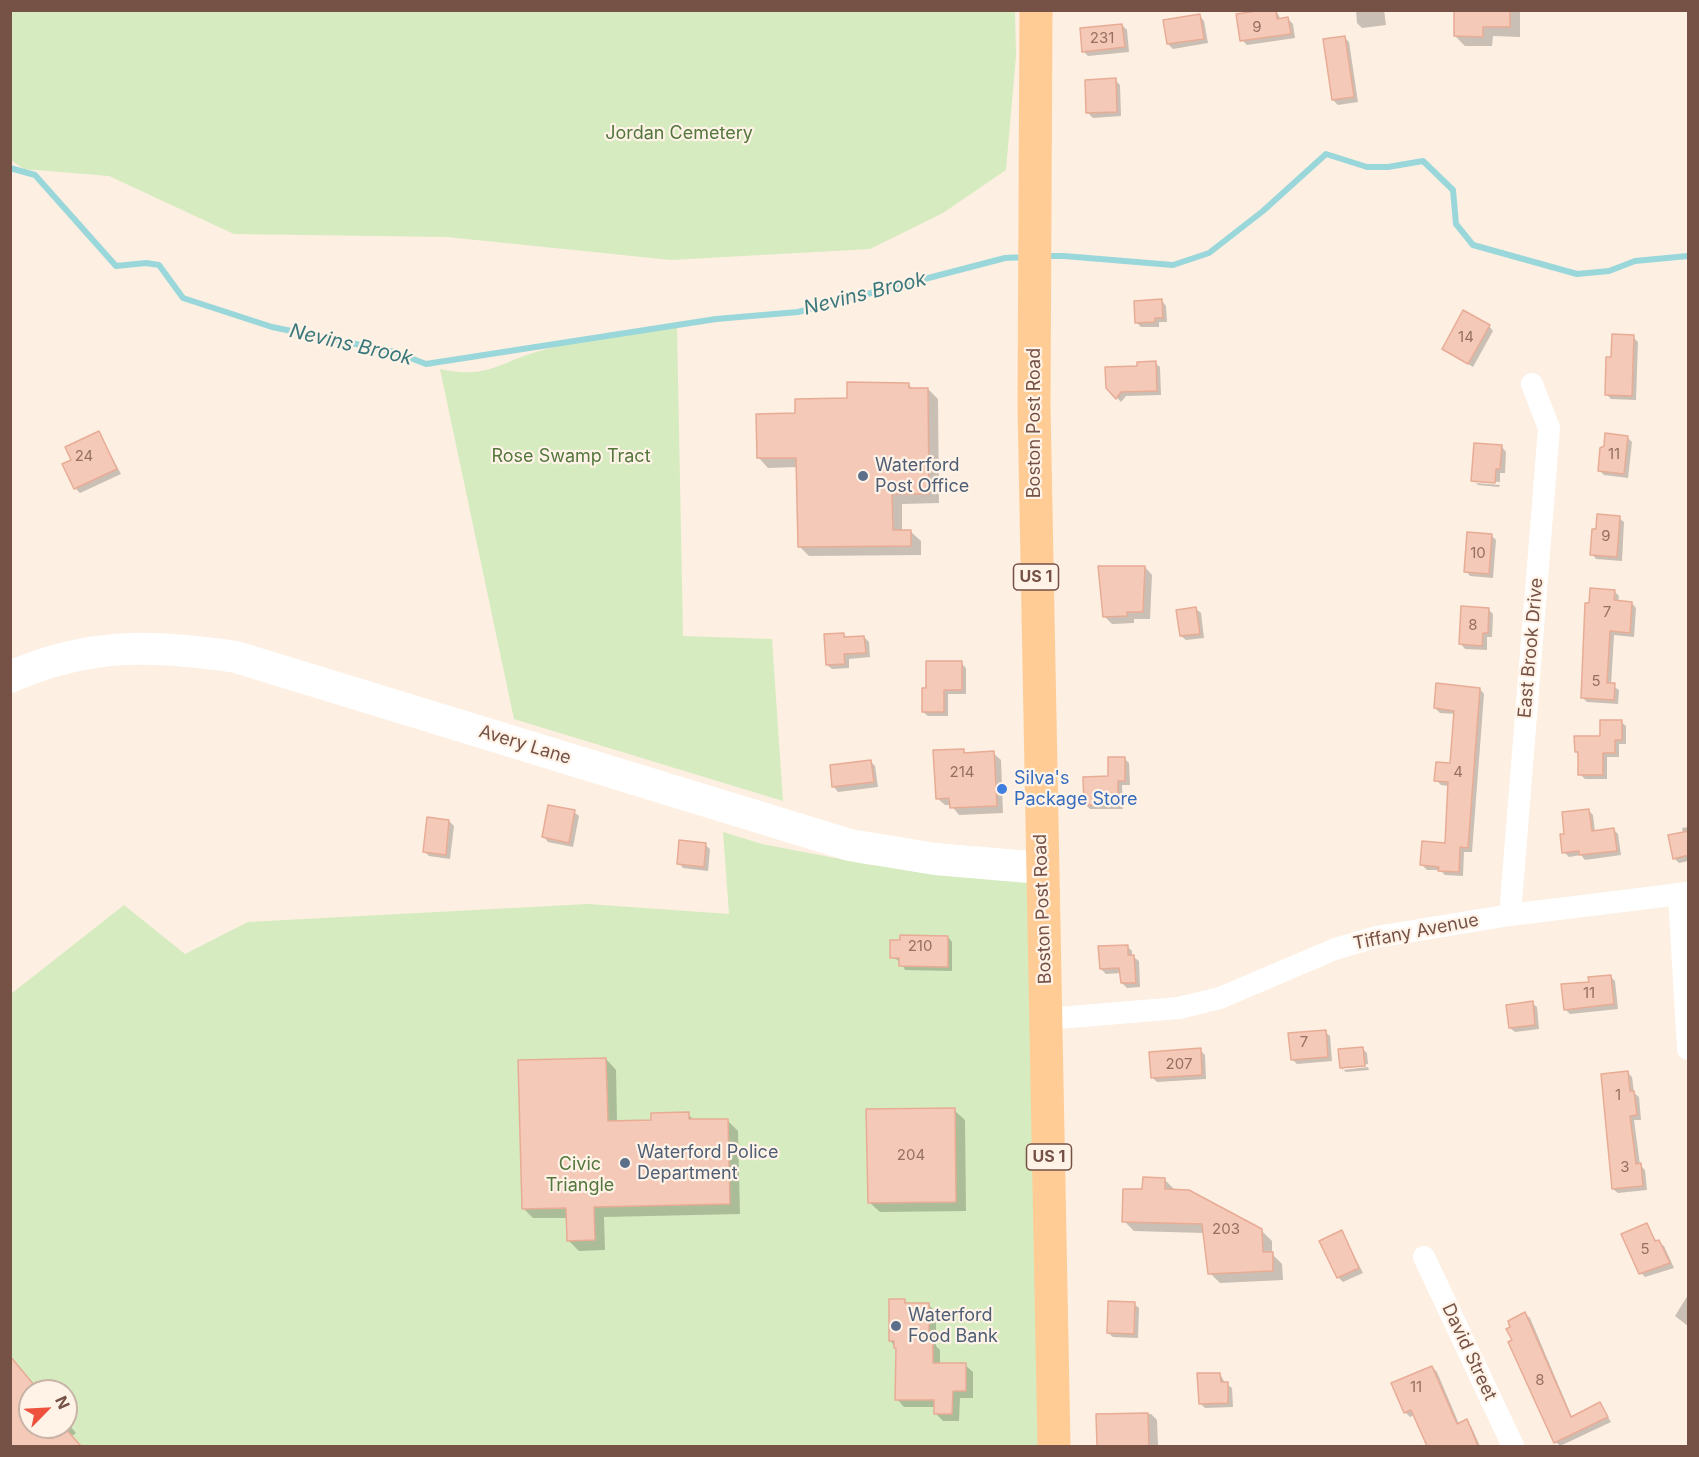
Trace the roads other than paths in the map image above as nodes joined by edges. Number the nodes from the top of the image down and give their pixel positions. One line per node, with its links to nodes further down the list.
1 (1036, 10): 4 (main road, Boston Post Road / US 1)
2 (1532, 384): 6 (street, East Brook Drive)
3 (10, 677): 4 (street, Avery Lane)
4 (1041, 868): 7 (main road, Boston Post Road / US 1)
5 (1684, 894): 6 (street, Tiffany Avenue); 8 (street)
6 (1510, 915): 7 (street, Tiffany Avenue)
7 (1046, 1019): 10 (main road, Boston Post Road / US 1)
8 (1689, 1049)
9 (1424, 1257): 11 (street, David Street)
10 (1054, 1446)
11 (1513, 1446)

